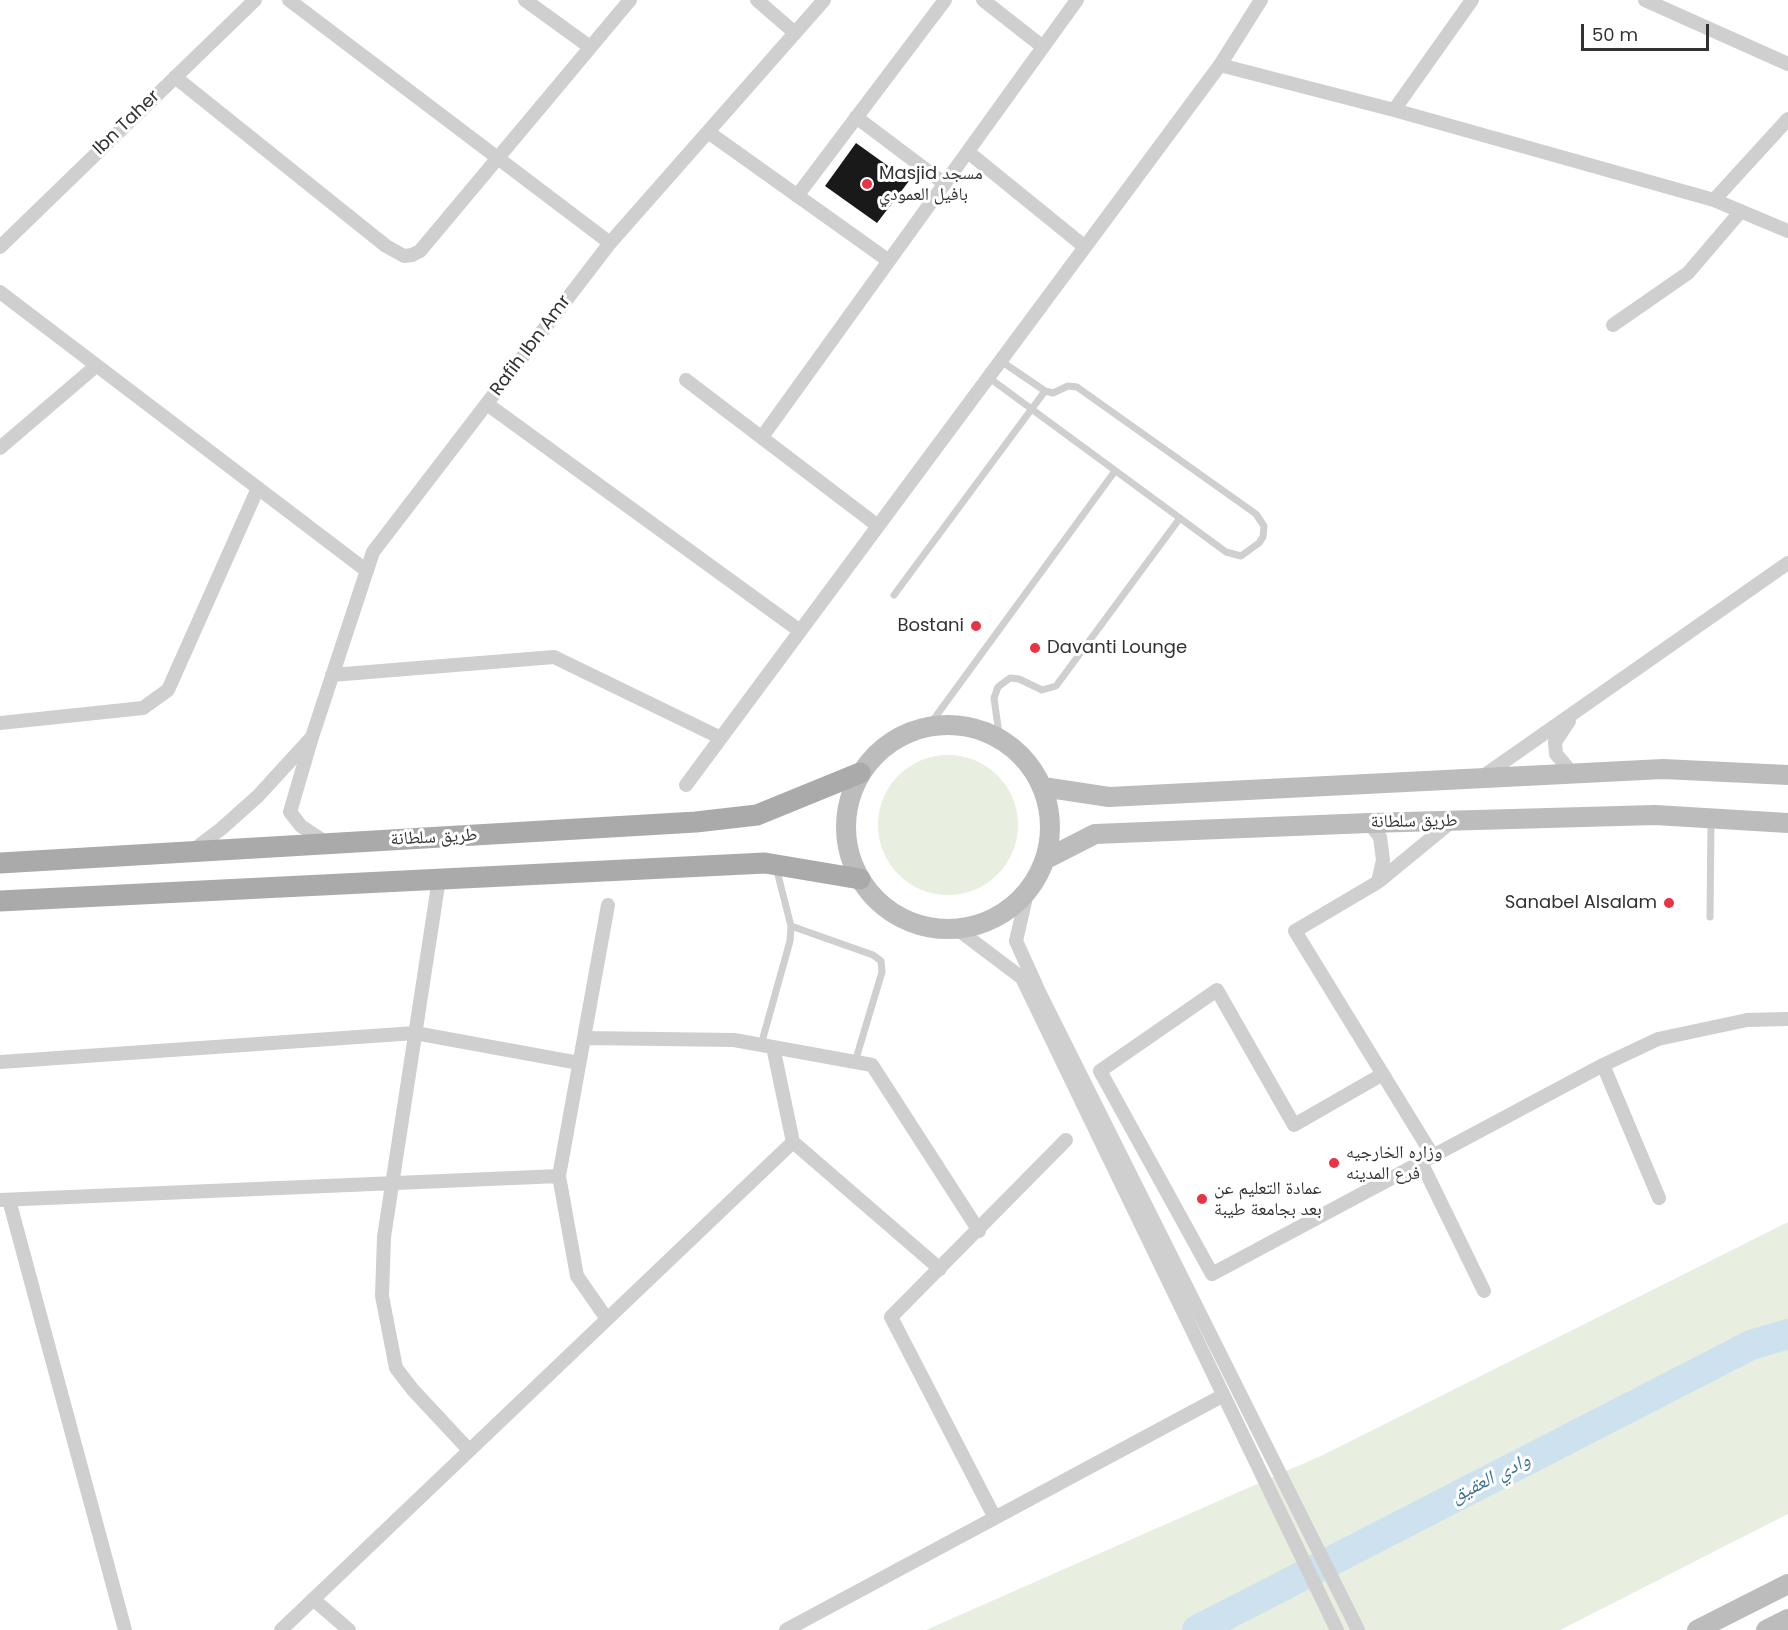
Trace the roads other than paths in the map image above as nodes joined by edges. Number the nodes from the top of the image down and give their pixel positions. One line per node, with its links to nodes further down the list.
1 (255, 0): 19 (street, Ibn Taher)
2 (289, 0): 25 (street)
3 (525, 0): 15 (street)
4 (630, 0): 15 (street)
5 (757, 0): 14 (street)
6 (824, 0): 14 (street, Rafih Ibn Amr)
7 (945, 0): 21 (street)
8 (983, 0): 16 (street)
9 (1077, 0): 16 (street)
10 (1261, 0): 18 (street)
11 (1472, 0): 20 (street)
12 (1645, 0): 13 (street)
13 (1672, 5): 17 (street)
14 (795, 33): 23 (street, Rafih Ibn Amr)
15 (591, 47): 25 (street)
16 (1043, 47): 24 (street)
17 (1788, 64)
18 (1220, 65): 20 (street); 33 (street)
19 (175, 77): 25 (street); 32 (street, Ibn Taher)
20 (1394, 110): 28 (street)
21 (856, 117): 26 (street); 27 (street)
22 (1788, 118): 28 (street)
23 (708, 132): 27 (street); 31 (street, Rafih Ibn Amr)
24 (968, 152): 26 (street); 33 (street)
25 (498, 158): 31 (street)
26 (945, 184): 34 (street)
27 (797, 196): 34 (street)
28 (1714, 200): 29 (street)
29 (1741, 211): 30 (street); 36 (street)
30 (1788, 231)
31 (610, 243): 42 (street, Rafih Ibn Amr)
32 (0, 247)
33 (1085, 247): 37 (street)
34 (889, 261): 44 (street)
35 (0, 292): 38 (street)
36 (1613, 326)
37 (1001, 360): 39 (street); 41 (lane)
38 (96, 366): 45 (street); 47 (street)
39 (988, 377): 43 (lane); 49 (street)
40 (687, 380): 44 (street)
41 (1046, 391): 43 (lane); 48 (lane)
42 (487, 404): 51 (street, Rafih Ibn Amr); 53 (street)
43 (1032, 410): 46 (lane); 52 (lane)
44 (762, 437): 49 (street)
45 (0, 448)
46 (1115, 471): 48 (lane); 57 (lane)
47 (258, 488): 51 (street); 56 (street)
48 (1180, 518): 60 (lane)
49 (878, 526): 53 (street)
50 (1788, 563): 55 (street)
51 (367, 571): 54 (street, Rafih Ibn Amr)
52 (894, 595)
53 (800, 630): 59 (street)
54 (332, 675): 58 (street, Rafih Ibn Amr); 59 (street)
55 (1573, 715): 61 (street); 64 (street)
56 (0, 723)
57 (928, 727): 60 (main road); 62 (main road)
58 (312, 737): 71 (street, Rafih Ibn Amr); 72 (street)
59 (721, 738): 65 (street)
60 (1000, 741): 66 (main road)
61 (1572, 772): 63 (main road); 64 (main road)
62 (860, 773): 71 (main road, طريق سلطانة); 77 (main road)
63 (1788, 775)
64 (1482, 777): 66 (main road)
65 (686, 785)
66 (1043, 787): 73 (main road)
67 (1711, 818): 68 (main road, طريق سلطانة); 70 (main road, طريق سلطانة); 82 (lane)
68 (1451, 822): 69 (main road, طريق سلطانة); 78 (street)
69 (1369, 823): 73 (main road, طريق سلطانة); 78 (street)
70 (1788, 823)
71 (328, 844): 72 (main road, طريق سلطانة)
72 (189, 852): 74 (main road, طريق سلطانة)
73 (1046, 859): 79 (main road)
74 (0, 862)
75 (776, 865): 76 (main road); 77 (main road); 83 (lane)
76 (439, 879): 80 (main road); 86 (street)
77 (860, 879): 84 (main road)
78 (1378, 882): 93 (street)
79 (1027, 893): 84 (main road); 116 (street)
80 (0, 902)
81 (608, 905): 87 (street)
82 (1710, 917)
83 (791, 926): 88 (lane); 90 (lane)
84 (957, 929): 105 (street)
85 (1788, 1019): 92 (street)
86 (415, 1033): 89 (street); 91 (street); 98 (street)
87 (584, 1038): 88 (street); 91 (street)
88 (767, 1046): 90 (street); 95 (street)
89 (0, 1062)
90 (855, 1062): 101 (street)
91 (579, 1063): 97 (street)
92 (1603, 1065): 96 (street); 99 (street)
93 (1383, 1074): 96 (street); 96 (street)
94 (1066, 1140): 101 (street)
95 (793, 1142): 102 (street); 104 (street)
96 (1427, 1159): 103 (street)
97 (559, 1176): 98 (street); 104 (street)
98 (392, 1183): 100 (street); 106 (street)
99 (1659, 1198)
100 (5, 1200): 111 (street)
101 (979, 1231): 102 (street)
102 (940, 1269): 107 (street)
103 (1484, 1291)
104 (608, 1319): 106 (street)
105 (1222, 1396): 107 (street); 115 (street)
106 (469, 1450): 109 (street)
107 (995, 1518): 114 (street)
108 (1788, 1584): 117 (main road)
109 (313, 1599): 112 (street); 113 (street)
110 (1788, 1619): 118 (main road)
111 (125, 1630)
112 (280, 1630)
113 (349, 1630)
114 (786, 1630)
115 (1337, 1630)
116 (1358, 1630)
117 (1697, 1630)
118 (1766, 1630)

